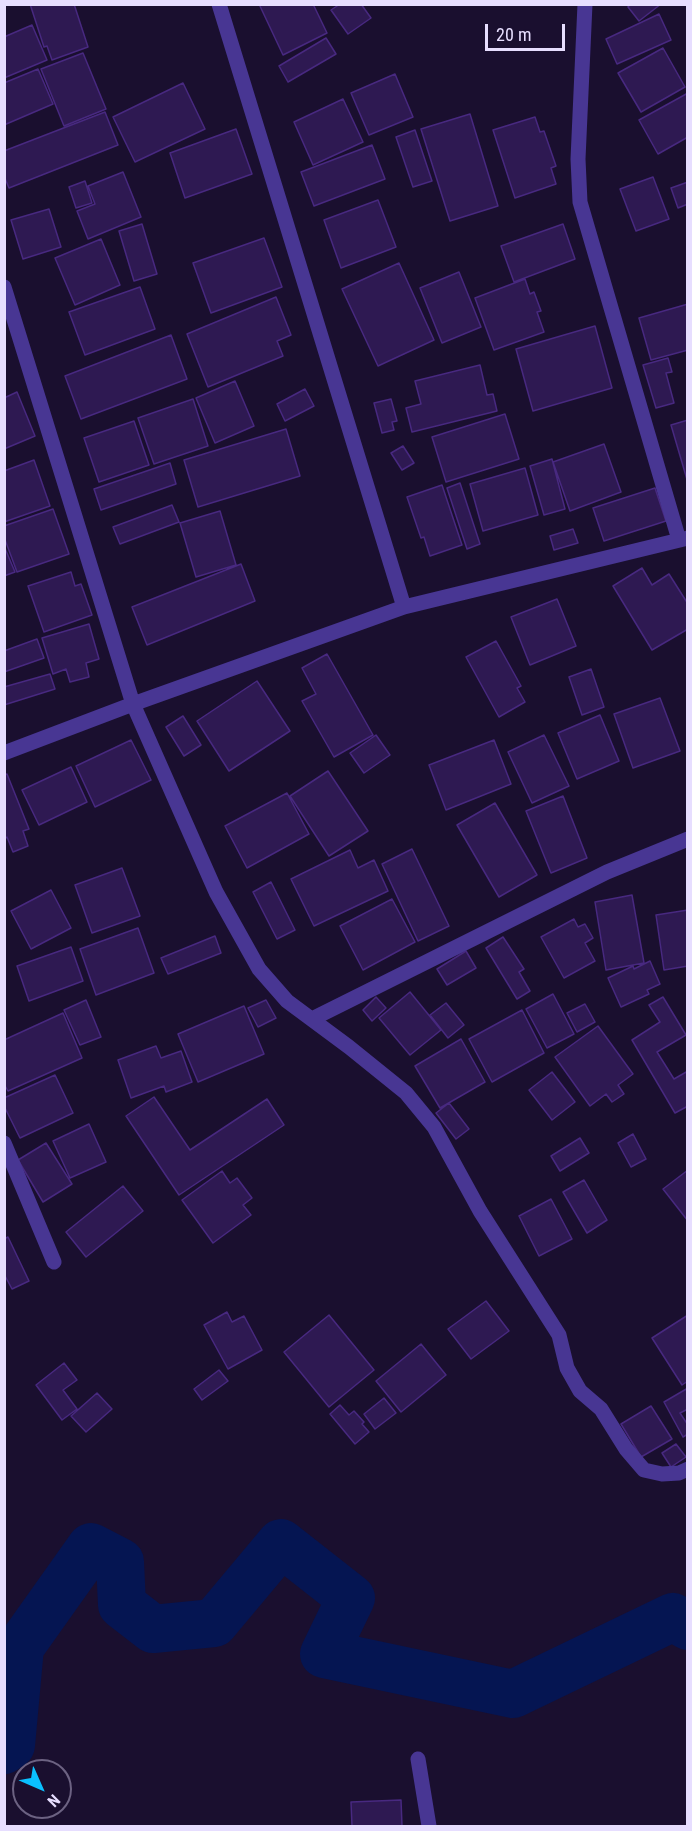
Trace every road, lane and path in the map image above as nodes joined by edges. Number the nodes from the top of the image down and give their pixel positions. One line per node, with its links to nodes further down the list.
1 (219, 4): 5 (street)
2 (585, 4): 4 (street)
3 (4, 287): 6 (street)
4 (683, 539): 5 (street)
5 (404, 607): 6 (street)
6 (134, 704): 7 (street); 9 (street)
7 (4, 753)
8 (687, 839): 9 (street)
9 (312, 1019): 12 (street)
10 (4, 1143): 11 (street)
11 (54, 1262)
12 (687, 1469)
13 (418, 1759): 14 (street)
14 (429, 1827)

